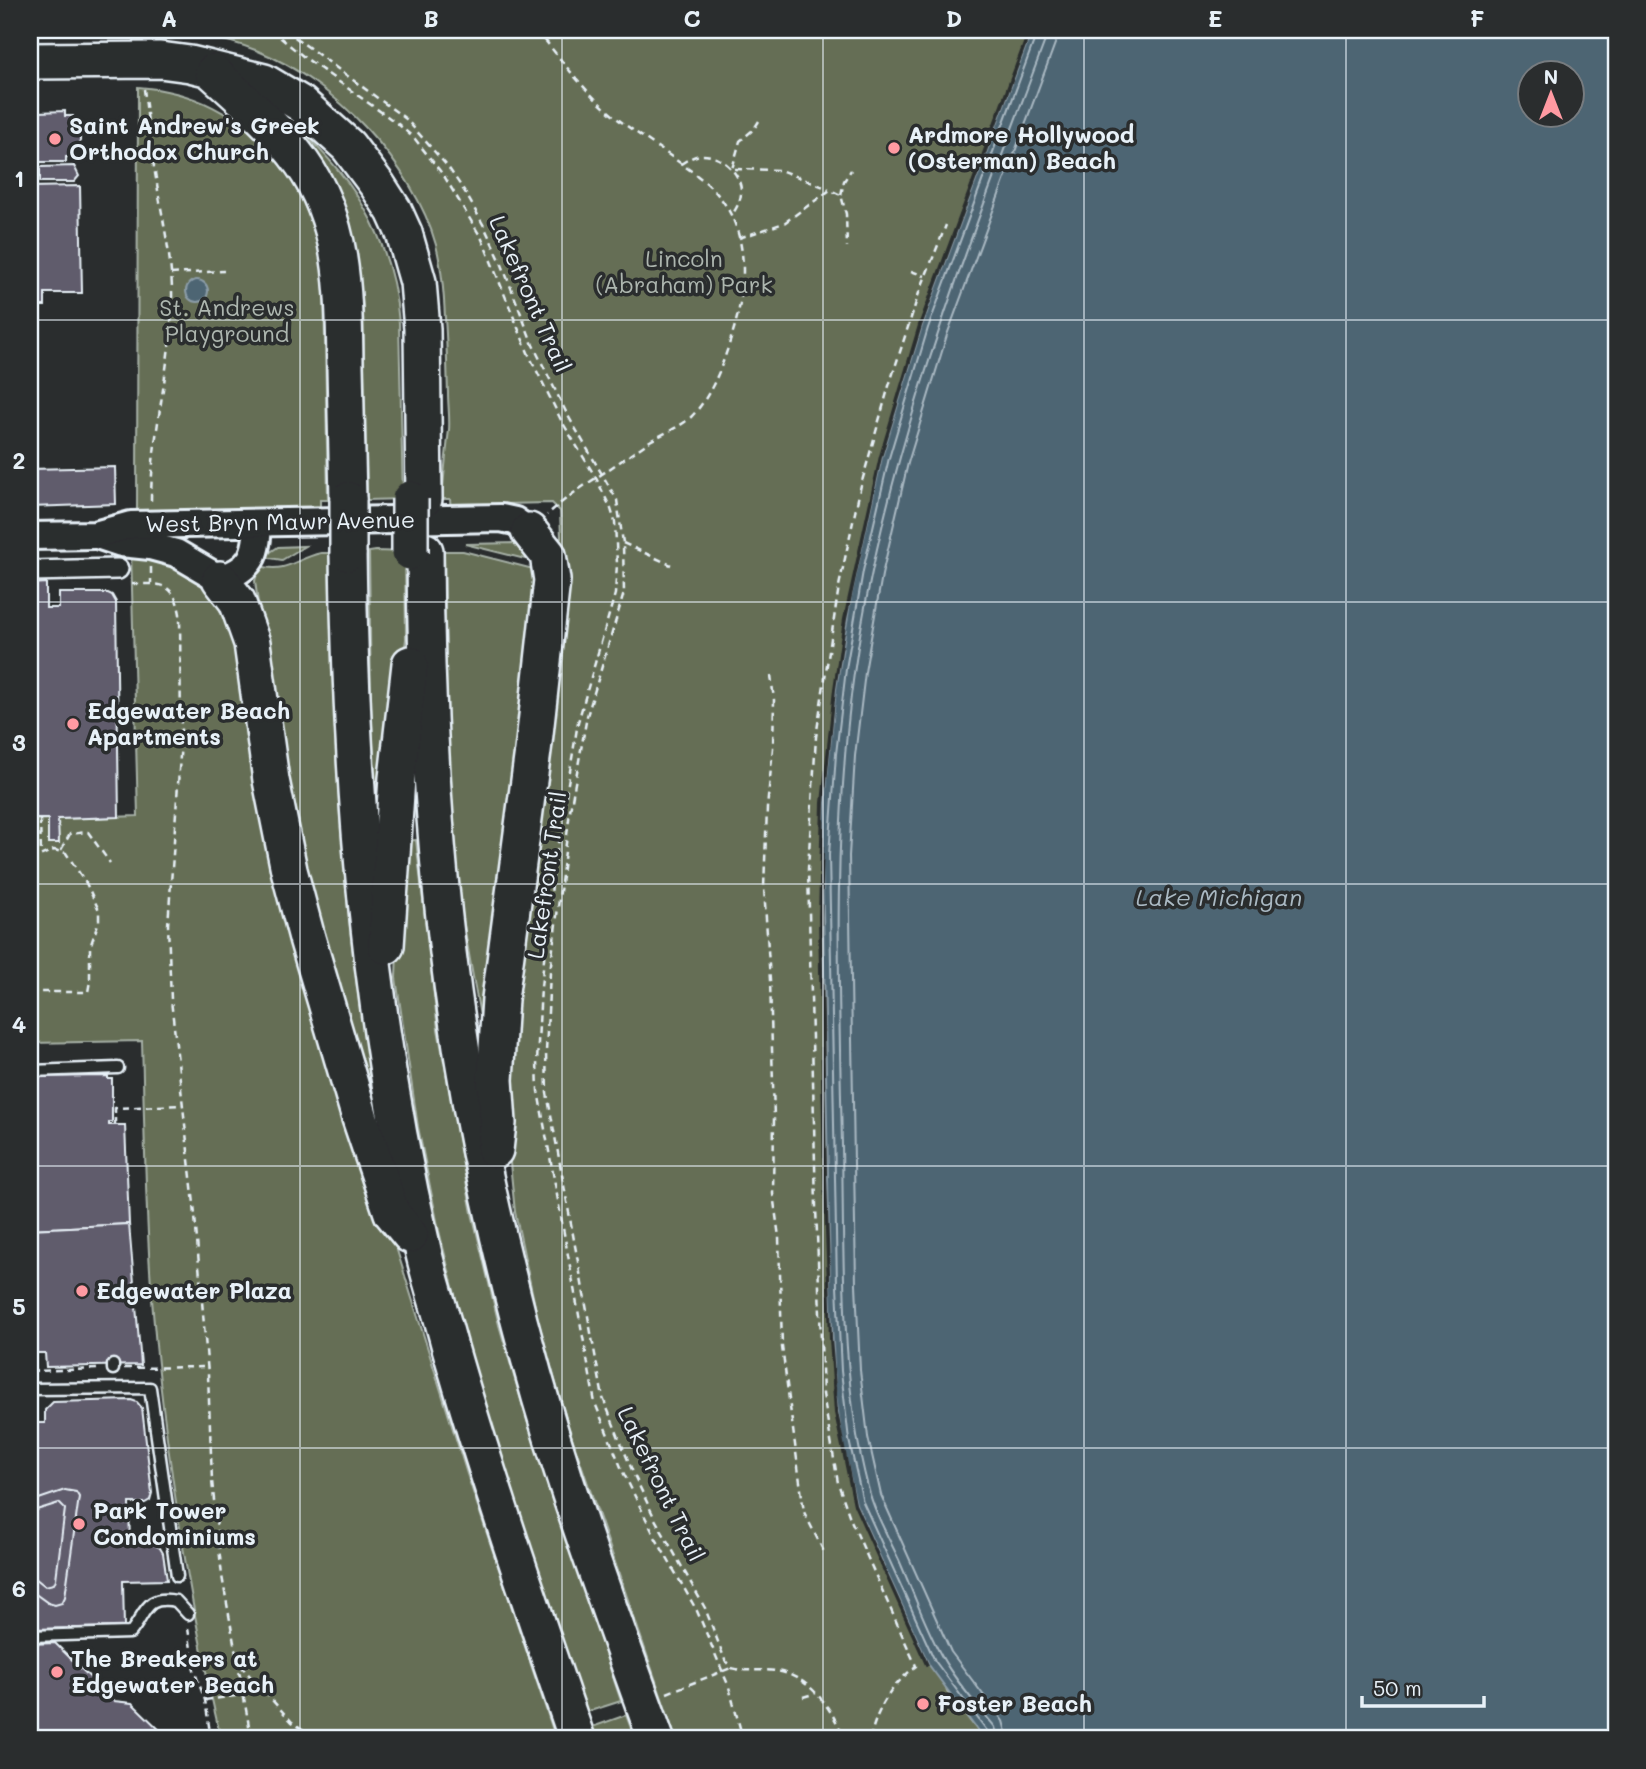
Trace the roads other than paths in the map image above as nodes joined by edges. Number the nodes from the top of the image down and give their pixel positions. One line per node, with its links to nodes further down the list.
1 (30, 61): 2 (highway)
2 (210, 69): 7 (highway); 11 (highway, bridge)
3 (258, 523): 4 (main road, West Bryn Mawr Avenue); 5 (main road, West Bryn Mawr Avenue); 10 (main road)
4 (529, 531): 14 (highway)
5 (95, 535): 6 (main road, West Bryn Mawr Avenue); 10 (main road)
6 (30, 536)
7 (417, 551): 11 (highway); 14 (highway)
8 (118, 569): 9 (street)
9 (30, 571)
10 (220, 579): 15 (highway)
11 (381, 1024): 15 (highway)
12 (118, 1068): 13 (lane)
13 (30, 1071)
14 (489, 1195): 21 (highway)
15 (423, 1252): 20 (highway)
16 (30, 1389): 17 (lane)
17 (177, 1576)
18 (188, 1614): 19 (lane)
19 (30, 1636)
20 (561, 1737)
21 (656, 1739)

